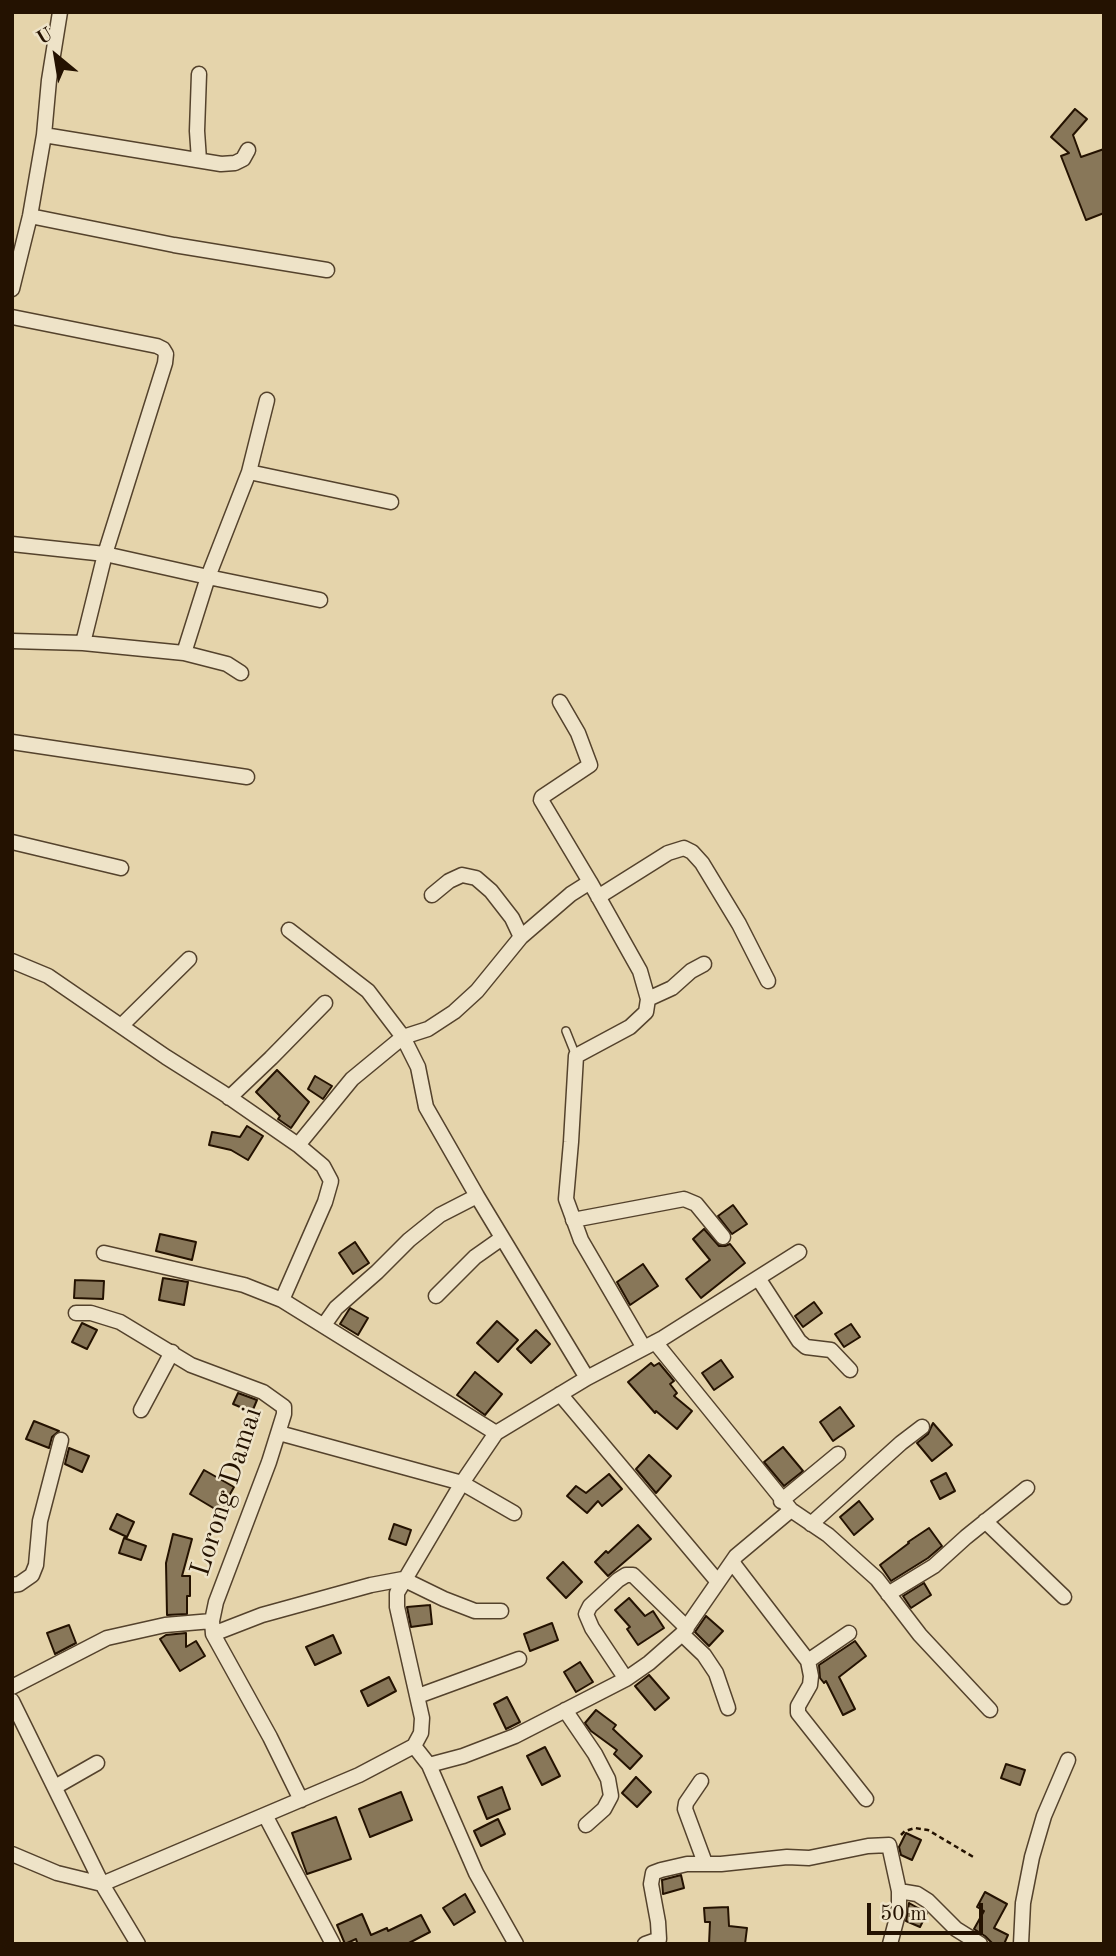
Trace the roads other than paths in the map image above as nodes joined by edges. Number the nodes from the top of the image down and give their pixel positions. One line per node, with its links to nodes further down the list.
1 (60, 12): 3 (street)
2 (199, 74): 5 (street)
3 (44, 135): 5 (street); 6 (street)
4 (247, 150): 5 (street)
5 (199, 160)
6 (30, 216): 7 (street); 8 (street)
7 (15, 262): 9 (street)
8 (327, 270)
9 (12, 289)
10 (12, 317): 15 (street)
11 (267, 400): 12 (street)
12 (249, 472): 13 (street); 16 (street)
13 (391, 502)
14 (12, 544): 15 (street)
15 (105, 554): 16 (street); 19 (street)
16 (208, 577): 17 (street); 20 (street)
17 (320, 600)
18 (12, 641): 19 (street)
19 (83, 643): 20 (street)
20 (184, 653): 21 (street)
21 (241, 673)
22 (560, 702): 27 (street)
23 (12, 742): 24 (street)
24 (247, 777)
25 (12, 842): 26 (street)
26 (121, 868)
27 (590, 882): 29 (street); 31 (street)
28 (432, 895): 31 (street)
29 (598, 897): 35 (street); 36 (street)
30 (289, 930): 40 (street)
31 (521, 937): 40 (street)
32 (189, 959): 38 (street)
33 (12, 961): 38 (street)
34 (704, 964): 36 (street)
35 (768, 981)
36 (648, 999): 41 (street)
37 (325, 1003): 42 (street)
38 (121, 1026): 42 (street)
39 (566, 1031): 41 (lane)
40 (403, 1037): 43 (street); 44 (street)
41 (576, 1056): 45 (street)
42 (229, 1098): 43 (street)
43 (298, 1145): 52 (street)
44 (477, 1196): 47 (street); 54 (street)
45 (573, 1220): 46 (street); 55 (street)
46 (723, 1237)
47 (502, 1238): 51 (street); 58 (street)
48 (799, 1252): 50 (street)
49 (104, 1253): 52 (street)
50 (758, 1278): 55 (street); 57 (street)
51 (436, 1296)
52 (282, 1300): 54 (street)
53 (76, 1313): 56 (street, Lorong Damai)
54 (324, 1325): 63 (street)
55 (650, 1345): 58 (street); 68 (street)
56 (172, 1352): 60 (street); 62 (street, Lorong Damai)
57 (850, 1370)
58 (587, 1378): 59 (street)
59 (560, 1394): 63 (street); 74 (street)
60 (141, 1410)
61 (922, 1427): 71 (street)
62 (279, 1433): 66 (street); 79 (street, Lorong Damai)
63 (496, 1433): 66 (street)
64 (61, 1440): 75 (street)
65 (838, 1454): 68 (street)
66 (462, 1483): 69 (street); 73 (street)
67 (1027, 1488): 70 (street)
68 (786, 1505): 71 (street); 72 (street)
69 (514, 1513)
70 (985, 1521): 76 (street); 77 (street)
71 (811, 1524): 76 (street)
72 (732, 1562): 74 (street); 83 (street)
73 (403, 1579): 78 (street); 79 (street); 86 (street)
74 (718, 1582): 80 (street)
75 (12, 1585)
76 (888, 1594): 90 (street)
77 (1064, 1597)
78 (501, 1611)
79 (213, 1627): 85 (street); 97 (street)
80 (684, 1631): 84 (street); 84 (street); 88 (street)
81 (849, 1633): 83 (street)
82 (519, 1658): 86 (street)
83 (808, 1661): 98 (street)
84 (626, 1679): 89 (street)
85 (12, 1687)
86 (418, 1696): 91 (street)
87 (12, 1701): 96 (street)
88 (728, 1708)
89 (565, 1710): 94 (street); 100 (street)
90 (990, 1710)
91 (414, 1746): 94 (street); 97 (street)
92 (1068, 1760): 111 (street)
93 (97, 1763): 96 (street)
94 (429, 1765): 108 (street)
95 (701, 1781): 102 (street)
96 (55, 1787): 103 (street)
97 (301, 1800): 99 (street)
98 (866, 1800)
99 (265, 1815): 103 (street); 107 (street)
100 (586, 1825)
101 (13, 1856): 103 (street)
102 (705, 1863): 104 (street); 105 (street)
103 (102, 1884): 106 (street)
104 (899, 1891): 109 (street); 110 (street)
105 (655, 1942)
106 (138, 1944)
107 (333, 1944)
108 (516, 1944)
109 (890, 1944)
110 (980, 1944)
111 (1021, 1944)

